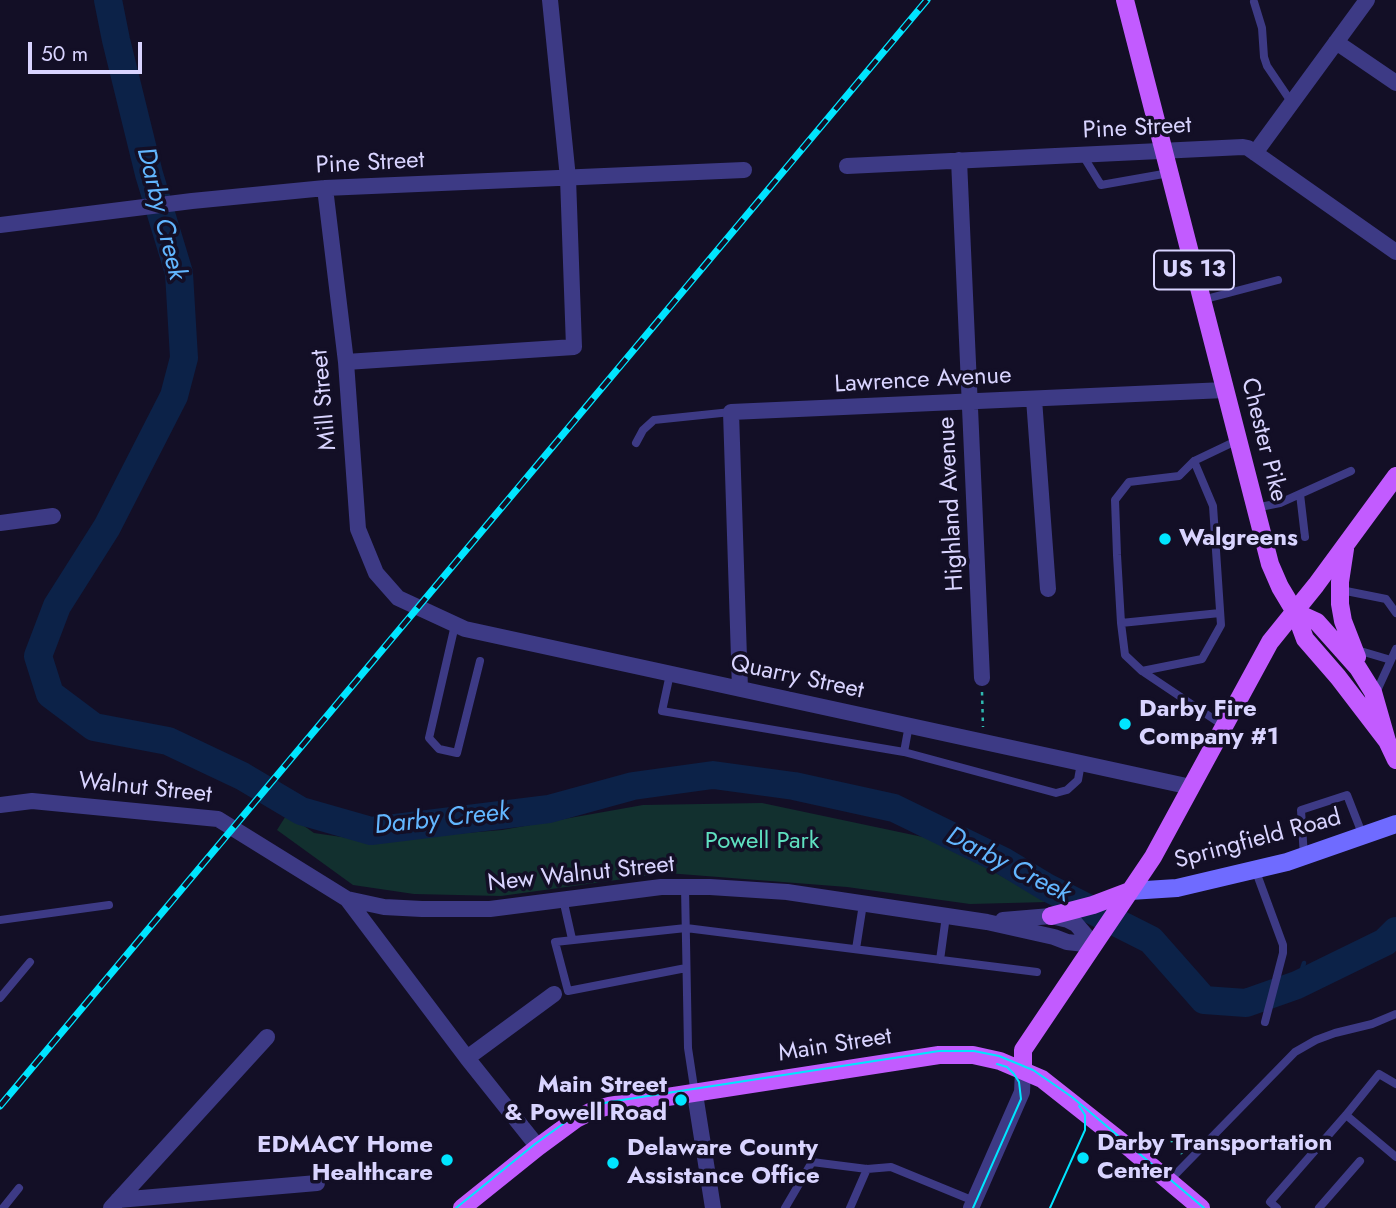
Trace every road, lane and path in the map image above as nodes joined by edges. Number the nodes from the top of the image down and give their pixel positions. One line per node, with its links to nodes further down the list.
1 (550, 0): 15 (street)
2 (1125, 0): 8 (main road, Chester Pike / US 13)
3 (1367, 0): 5 (street)
4 (1254, 2): 7 (lane)
5 (1336, 42): 6 (street); 7 (street)
6 (1396, 83)
7 (1292, 103): 9 (street)
8 (1164, 151): 9 (street, Pine Street); 10 (street, Pine Street); 14 (main road, Chester Pike / US 13)
9 (1255, 153): 18 (street, Pine Street)
10 (1082, 154): 11 (street, Pine Street); 14 (lane)
11 (959, 160): 12 (street, Pine Street); 24 (street, Highland Avenue)
12 (847, 166)
13 (744, 170): 15 (street, Pine Street)
14 (1170, 173): 20 (main road, Chester Pike / US 13)
15 (568, 178): 16 (street, Pine Street); 21 (street)
16 (325, 188): 17 (street, Pine Street); 21 (street, Mill Street)
17 (0, 225)
18 (1396, 252)
19 (1278, 280): 20 (lane)
20 (1202, 300): 22 (main road, Chester Pike / US 13)
21 (346, 362): 39 (street, Mill Street)
22 (1225, 390): 23 (street, Lawrence Avenue); 26 (main road, Chester Pike / US 13)
23 (1034, 399): 24 (street, Lawrence Avenue); 37 (street)
24 (970, 402): 25 (street, Lawrence Avenue); 52 (street, Highland Avenue)
25 (731, 412): 27 (lane, Lawrence Avenue); 53 (street)
26 (1238, 440): 28 (lane); 32 (main road, Chester Pike / US 13)
27 (636, 443)
28 (1194, 461): 41 (lane); 43 (lane)
29 (1351, 471): 31 (lane)
30 (1396, 476): 36 (main road)
31 (1300, 494): 32 (lane); 35 (lane)
32 (1255, 508): 40 (main road, Chester Pike / US 13)
33 (53, 516): 34 (street)
34 (0, 523)
35 (1305, 537)
36 (1346, 544): 38 (main road); 40 (main road)
37 (1048, 589)
38 (1339, 589): 42 (lane); 45 (main road)
39 (398, 598): 44 (street, Quarry Street)
40 (1294, 612): 51 (main road, US 13); 56 (main road); 58 (main road, US 13)
41 (1220, 613): 43 (lane); 49 (lane)
42 (1396, 613)
43 (1121, 623): 49 (lane)
44 (455, 625): 48 (lane); 50 (street, Quarry Street)
45 (1354, 649): 47 (lane); 51 (main road)
46 (1396, 649): 47 (lane)
47 (1391, 660): 54 (lane)
48 (480, 661)
49 (1142, 671): 56 (lane)
50 (670, 674): 53 (street, Quarry Street); 59 (lane)
51 (1366, 680): 54 (main road, US 13)
52 (982, 685): 57 (path)
53 (740, 689): 55 (street, Quarry Street)
54 (1374, 698): 58 (main road, US 13)
55 (909, 725): 57 (street, Quarry Street); 59 (lane)
56 (1224, 726): 61 (main road)
57 (984, 741): 60 (street, Quarry Street)
58 (1393, 749)
59 (904, 752): 60 (lane)
60 (1081, 763): 61 (street, Quarry Street)
61 (1191, 787): 68 (main road)
62 (0, 805): 69 (street, Walnut Street)
63 (1396, 824): 64 (street, Springfield Road)
64 (1363, 836): 65 (street, Springfield Road); 65 (lane)
65 (1304, 857): 66 (street, Springfield Road)
66 (1255, 869): 68 (street, Springfield Road); 88 (lane)
67 (685, 887): 70 (street, New Walnut Street); 71 (street, New Walnut Street); 77 (lane)
68 (1130, 891): 74 (main road); 79 (main road)
69 (347, 899): 70 (street, New Walnut Street); 90 (street)
70 (563, 899): 78 (lane)
71 (863, 904): 73 (street, New Walnut Street); 80 (lane)
72 (109, 905): 75 (lane)
73 (946, 916): 76 (street, New Walnut Street); 81 (lane)
74 (1051, 916): 76 (street, New Walnut Street); 79 (street)
75 (0, 920)
76 (987, 922): 79 (street, New Walnut Street)
77 (685, 928): 78 (lane); 80 (lane); 83 (lane)
78 (572, 939): 85 (lane)
79 (1094, 945): 91 (main road)
80 (856, 949): 81 (lane)
81 (940, 960): 84 (lane)
82 (30, 962): 86 (lane)
83 (686, 968): 85 (lane); 93 (lane)
84 (1037, 972)
85 (561, 992): 90 (street)
86 (0, 998)
87 (1396, 1014): 98 (lane)
88 (1265, 1022)
89 (267, 1037): 104 (street)
90 (467, 1058): 95 (street)
91 (1023, 1070): 93 (main road, Main Street); 99 (main road, Main Street); 105 (street)
92 (1396, 1084): 94 (lane)
93 (695, 1094): 95 (main road, Main Street); 108 (street)
94 (1346, 1115): 96 (lane); 112 (lane)
95 (538, 1147): 107 (main road, Main Street)
96 (1396, 1157)
97 (1360, 1161): 113 (lane)
98 (1187, 1163): 99 (path); 101 (lane)
99 (1150, 1165): 101 (main road, Main Street)
100 (867, 1169): 105 (lane); 109 (lane); 110 (lane)
101 (1169, 1181): 111 (main road, Main Street)
102 (317, 1183): 104 (street)
103 (19, 1188): 106 (lane)
104 (114, 1204)
105 (972, 1205)
106 (3, 1208)
107 (462, 1208)
108 (713, 1208)
109 (785, 1208)
110 (850, 1208)
111 (1201, 1208)
112 (1276, 1208)
113 (1319, 1208)

